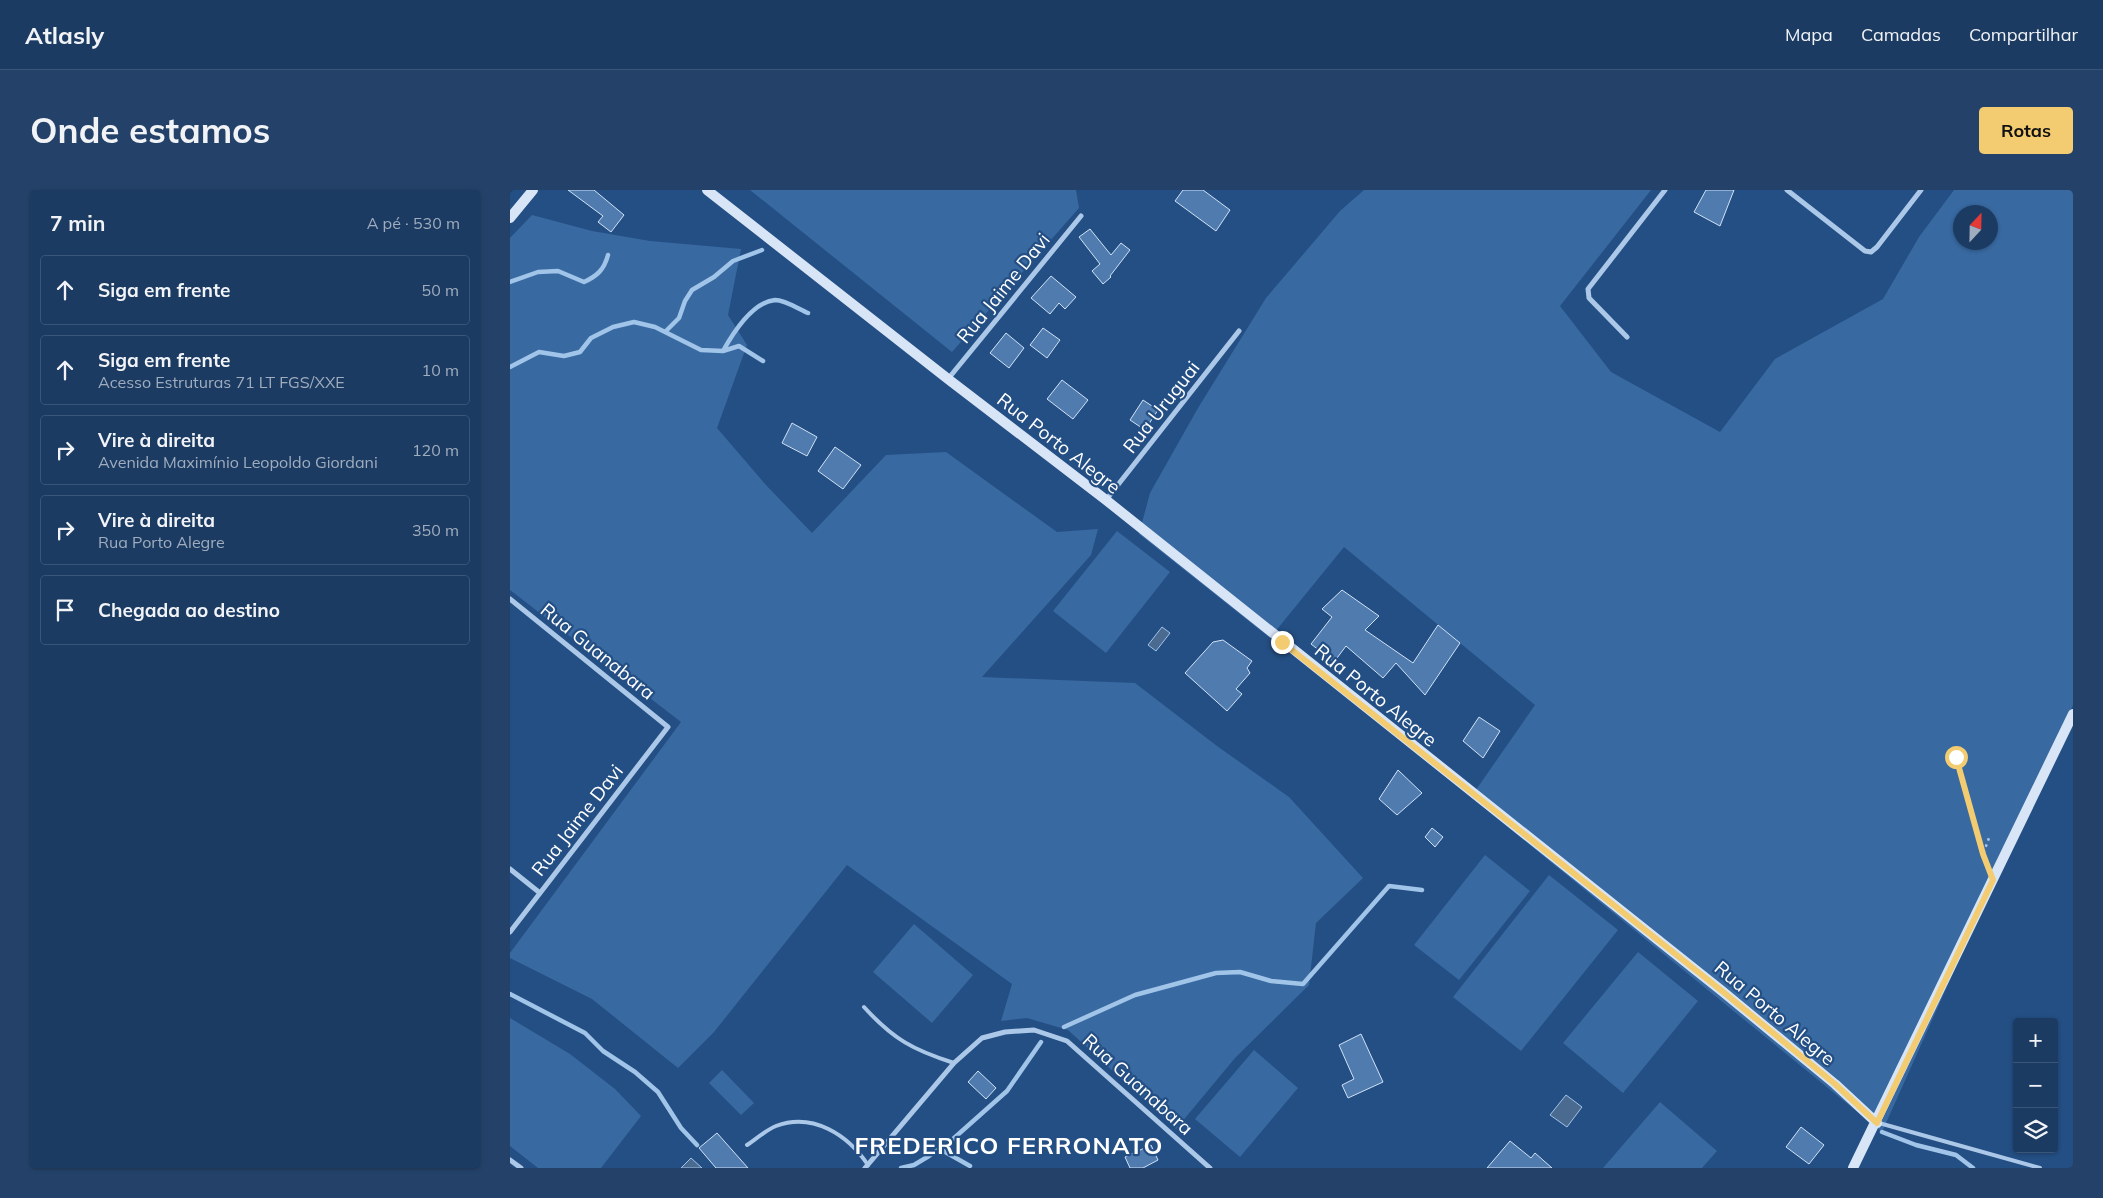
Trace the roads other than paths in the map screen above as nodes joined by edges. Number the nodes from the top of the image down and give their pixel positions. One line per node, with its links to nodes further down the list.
1 (532, 190): 7 (street)
2 (707, 190): 10 (street, Rua Porto Alegre)
3 (1665, 190): 9 (street)
4 (1787, 190): 5 (street)
5 (1921, 190)
6 (1081, 216): 10 (street, Rua Jaime Davi)
7 (510, 218)
8 (1239, 331): 11 (street, Rua Uruguai)
9 (1627, 337)
10 (948, 379): 11 (street, Rua Porto Alegre)
11 (1106, 500): 20 (street, Rua Porto Alegre)
12 (510, 599): 14 (street, Rua Guanabara)
13 (2073, 714): 20 (street)
14 (668, 727): 16 (street, Rua Jaime Davi)
15 (510, 869): 16 (street)
16 (540, 893): 17 (street, Rua Jaime Davi)
17 (510, 932)
18 (864, 1007): 19 (lane)
19 (954, 1063): 23 (street); 25 (street, Rua Guanabara)
20 (1877, 1123): 26 (street); 27 (lane)
21 (747, 1145): 23 (lane)
22 (510, 1160): 24 (street)
23 (866, 1166)
24 (521, 1168)
25 (1210, 1168)
26 (1853, 1168)
27 (2040, 1168)

